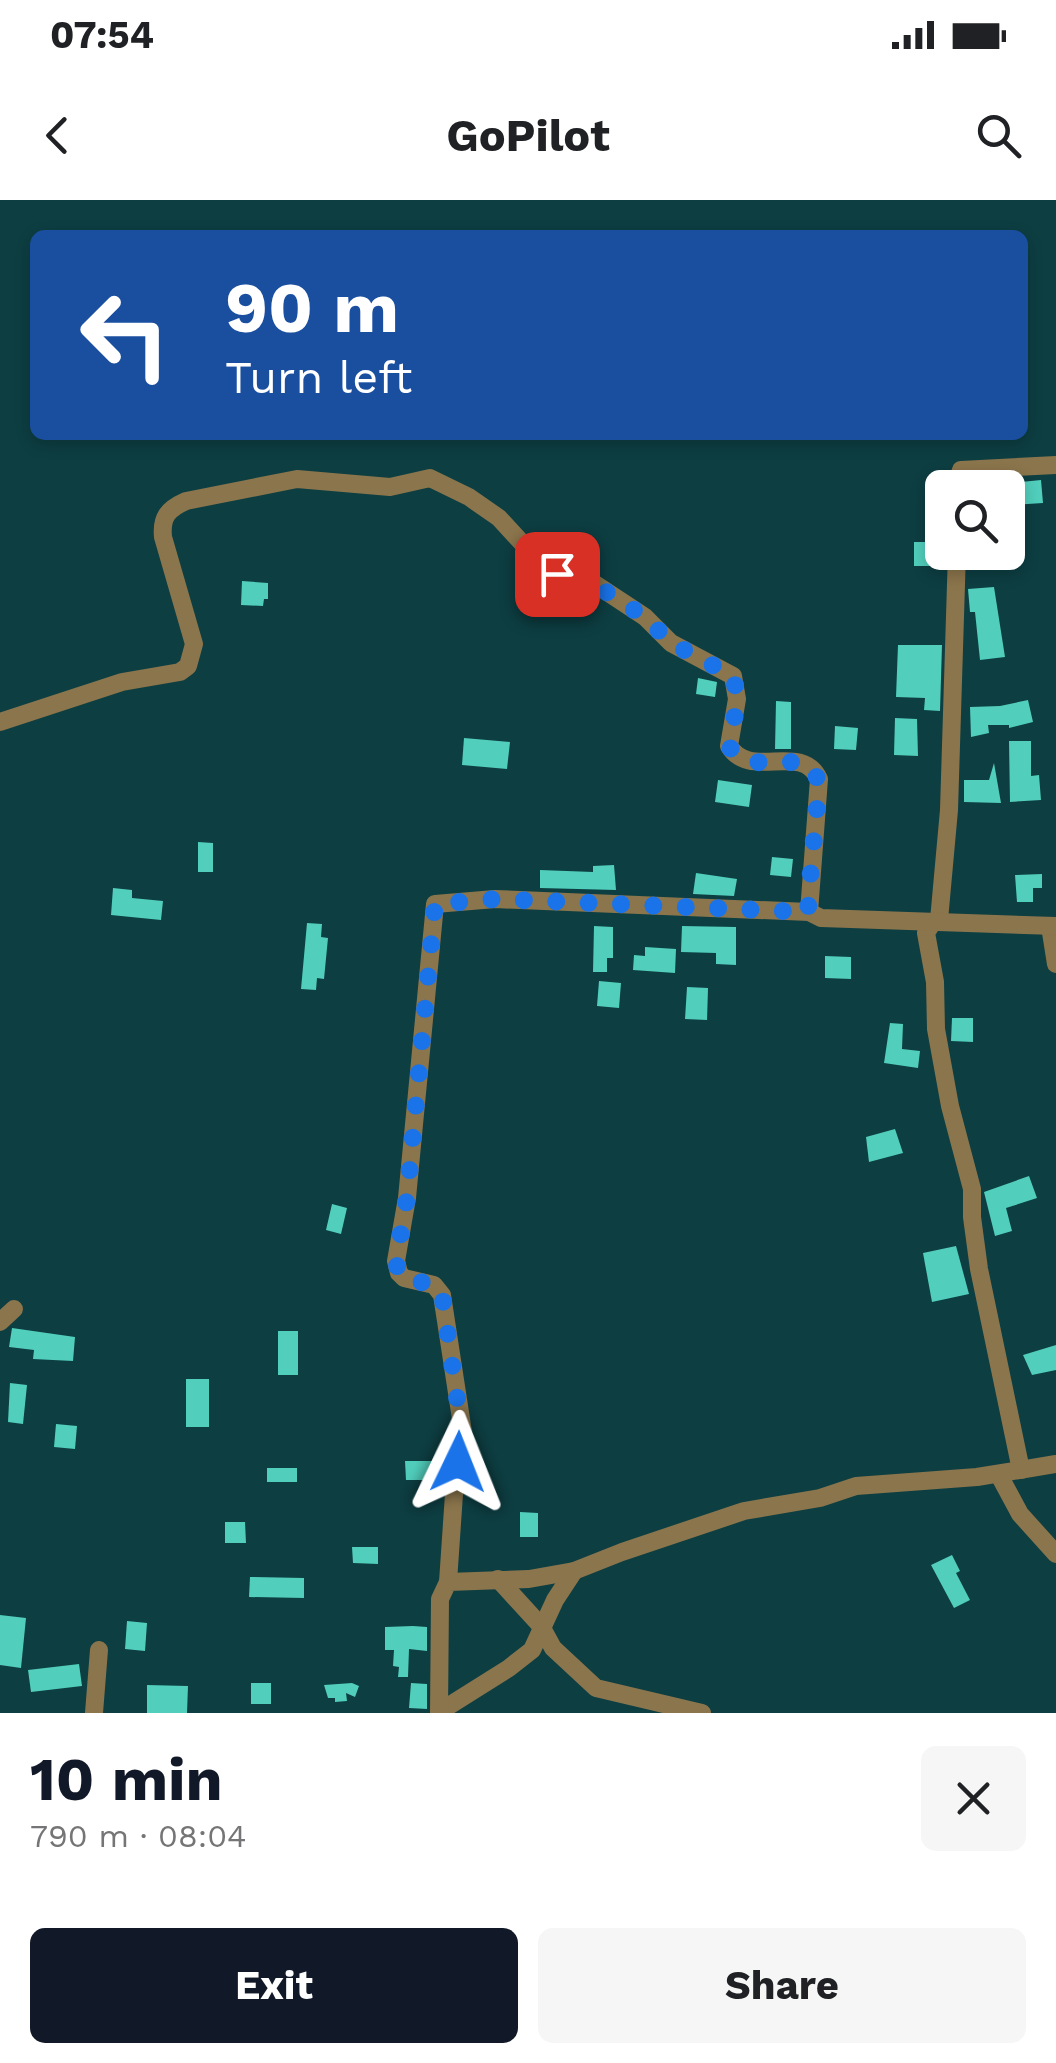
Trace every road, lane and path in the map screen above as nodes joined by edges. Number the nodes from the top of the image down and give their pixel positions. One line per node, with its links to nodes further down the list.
1 (1056, 465): 2 (street)
2 (961, 470)
3 (956, 570): 6 (street)
4 (0, 722): 5 (street)
5 (809, 912): 6 (street); 15 (street)
6 (936, 921): 7 (street); 10 (street)
7 (1053, 926): 8 (street)
8 (1056, 964)
9 (1056, 1464): 10 (street)
10 (1021, 1470): 11 (street)
11 (998, 1475): 12 (street); 13 (street)
12 (1056, 1554)
13 (574, 1572): 14 (street); 16 (street)
14 (498, 1579): 15 (street); 16 (street)
15 (448, 1582): 19 (street)
16 (541, 1626): 19 (street); 20 (street)
17 (99, 1650): 18 (street)
18 (94, 1713)
19 (439, 1713)
20 (702, 1713)

